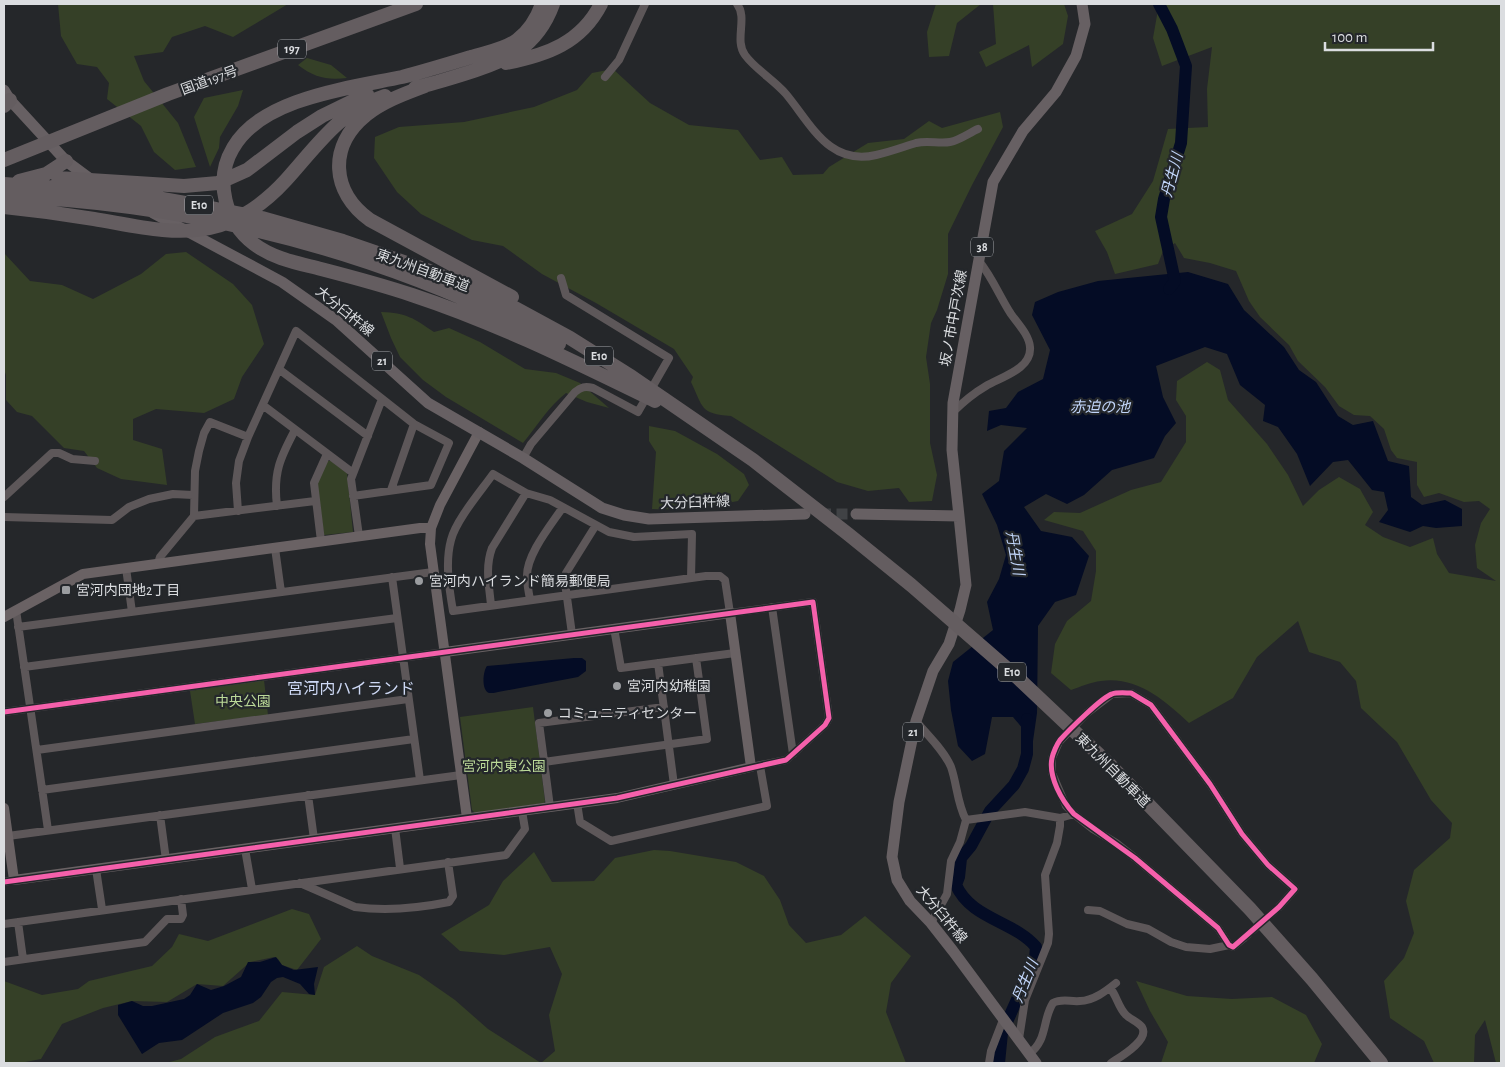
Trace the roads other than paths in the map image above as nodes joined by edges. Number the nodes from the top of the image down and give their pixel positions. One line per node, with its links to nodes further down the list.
1 (416, 4): 13 (highway, 国道197号 / 197)
2 (542, 4): 10 (highway)
3 (553, 4): 8 (highway)
4 (601, 4): 8 (highway)
5 (644, 4): 9 (street)
6 (737, 4): 12 (street)
7 (1082, 4): 19 (main road, 坂ノ市中戸次線 / 38)
8 (491, 66): 10 (highway)
9 (605, 77)
10 (423, 79): 15 (highway); 18 (highway); 24 (highway); 34 (highway)
11 (6, 99): 14 (main road, 大分臼杵線 / 21)
12 (978, 128)
13 (4, 160)
14 (66, 161): 16 (highway); 29 (main road, 大分臼杵線 / 21)
15 (4, 179)
16 (4, 185): 20 (highway, 東九州自動車道 / E10)
17 (4, 196): 20 (highway, 東九州自動車道 / E10)
18 (4, 207)
19 (979, 261): 26 (main road, 坂ノ市中戸次線 / 38); 26 (street)
20 (387, 262): 24 (highway, 東九州自動車道 / E10); 34 (highway, 東九州自動車道 / E10)
21 (561, 278): 33 (street)
22 (280, 370): 23 (street); 25 (street); 30 (street)
23 (382, 399): 27 (street); 30 (street)
24 (658, 403): 38 (highway, 東九州自動車道 / E10)
25 (264, 406): 28 (street); 31 (street)
26 (953, 412): 50 (main road, 坂ノ市中戸次線 / 38)
27 (414, 424): 37 (street); 37 (street)
28 (295, 430): 32 (street); 44 (street)
29 (479, 432): 33 (main road, 大分臼杵線 / 21); 53 (street)
30 (368, 436): 36 (street)
31 (248, 437): 40 (street); 46 (street)
32 (327, 454): 36 (street); 43 (street)
33 (523, 458): 47 (main road, 大分臼杵線 / 21)
34 (753, 460): 38 (highway, 東九州自動車道 / E10)
35 (95, 461): 42 (street)
36 (353, 473): 41 (street)
37 (390, 490): 41 (street)
38 (790, 490): 134 (highway, 東九州自動車道 / E10)
39 (526, 493): 45 (street); 65 (street); 65 (street)
40 (193, 495): 49 (street); 51 (street)
41 (353, 496): 54 (street)
42 (4, 497)
43 (315, 501): 44 (street); 55 (street)
44 (277, 506): 46 (street)
45 (563, 508): 52 (street); 64 (street)
46 (238, 511): 49 (street)
47 (805, 514)
48 (856, 514): 50 (main road)
49 (194, 516): 57 (street)
50 (959, 516): 85 (main road, 大分臼杵線 / 21)
51 (4, 517)
52 (596, 526): 61 (street); 63 (street)
53 (431, 528): 54 (street); 59 (street)
54 (359, 536): 55 (street)
55 (321, 541): 56 (street)
56 (274, 548): 57 (street); 62 (street)
57 (158, 563): 58 (street)
58 (126, 568): 67 (street); 68 (street)
59 (434, 572): 60 (street); 75 (street)
60 (392, 577): 62 (street); 71 (street)
61 (691, 578): 63 (street); 69 (street)
62 (281, 592): 68 (street)
63 (567, 595): 64 (street); 74 (street)
64 (530, 600): 65 (street)
65 (491, 605)
66 (772, 607): 69 (street); 89 (street); 89 (street)
67 (16, 610): 70 (street); 72 (street)
68 (132, 612): 72 (street)
69 (730, 613): 73 (street); 76 (street)
70 (4, 617)
71 (397, 618): 77 (street); 80 (street)
72 (18, 627): 80 (street)
73 (614, 628): 74 (street); 79 (street)
74 (572, 634): 75 (street)
75 (445, 652): 77 (street); 92 (street)
76 (735, 653): 78 (street); 91 (street)
77 (403, 658): 81 (street); 83 (street)
78 (696, 658): 79 (street); 87 (street)
79 (658, 663): 82 (street)
80 (24, 667): 83 (street)
81 (408, 699): 86 (street); 88 (street)
82 (664, 707): 87 (street); 90 (street)
83 (30, 708): 84 (street); 88 (street)
84 (4, 712)
85 (916, 720): 105 (street); 123 (main road, 大分臼杵線 / 21)
86 (414, 739): 93 (street); 95 (street)
87 (669, 744): 90 (street); 94 (street)
88 (36, 750): 95 (street)
89 (793, 754): 91 (street)
90 (544, 762): 98 (street)
91 (755, 767): 94 (street); 97 (street)
92 (461, 775): 93 (street); 103 (street)
93 (420, 780): 96 (street)
94 (674, 785): 97 (street)
95 (42, 790): 107 (street)
96 (308, 796): 102 (street); 109 (street)
97 (577, 803): 98 (street)
98 (550, 807): 100 (street)
99 (4, 808): 108 (street)
100 (522, 811): 103 (street); 112 (street)
101 (1074, 814): 104 (street); 119 (street); 126 (street)
102 (160, 816): 107 (street); 111 (street)
103 (467, 818): 106 (street)
104 (1060, 818): 105 (street); 130 (street)
105 (968, 819): 123 (street)
106 (395, 828): 109 (street); 113 (street)
107 (48, 830): 108 (street)
108 (8, 836): 115 (street)
109 (314, 839): 110 (street)
110 (245, 849): 111 (street); 117 (street)
111 (166, 860): 114 (street)
112 (448, 862): 113 (street); 116 (street)
113 (400, 868): 116 (street)
114 (96, 869): 115 (street); 120 (street)
115 (9, 881)
116 (300, 883): 117 (street)
117 (252, 889): 118 (street)
118 (181, 898): 120 (street); 127 (street)
119 (1279, 907)
120 (102, 909): 122 (street)
121 (1088, 910): 126 (street)
122 (18, 922): 124 (street); 127 (street)
123 (931, 923): 129 (main road, 大分臼杵線 / 21)
124 (4, 924)
125 (1243, 939): 126 (street)
126 (1229, 945)
127 (23, 959): 128 (street)
128 (4, 962)
129 (1004, 1021): 130 (main road, 大分臼杵線 / 21); 132 (street)
130 (1017, 1037): 131 (main road, 大分臼杵線 / 21)
131 (1033, 1059): 133 (street)
132 (989, 1063)
133 (1111, 1063)
134 (1381, 1063)

